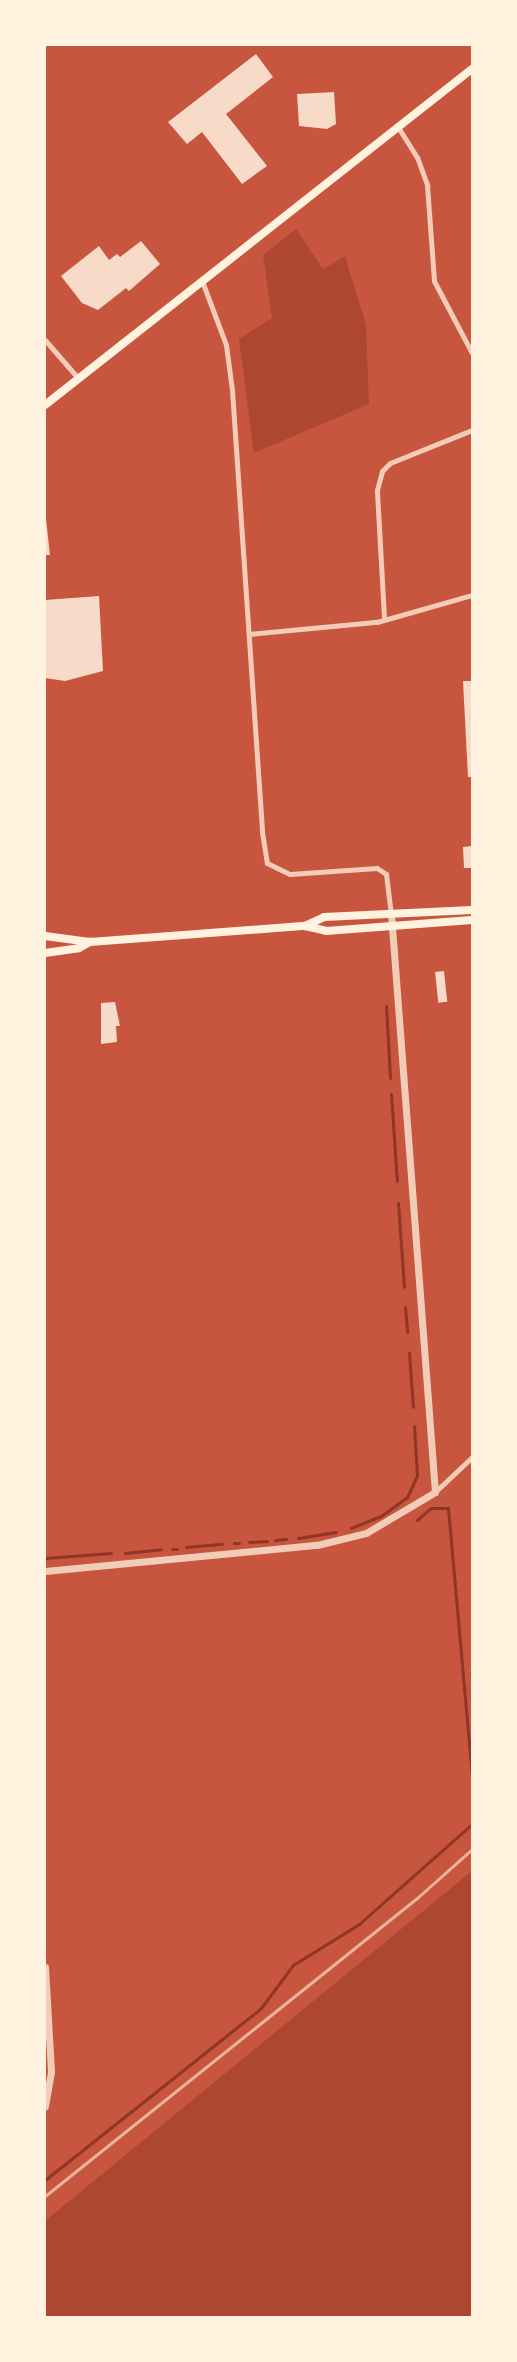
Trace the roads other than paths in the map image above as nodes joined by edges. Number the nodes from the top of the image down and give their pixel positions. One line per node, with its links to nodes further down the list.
1 (472, 69): 2 (main road)
2 (398, 127): 3 (main road); 5 (street)
3 (202, 281): 6 (main road); 11 (street)
4 (45, 340): 6 (street)
5 (472, 353)
6 (78, 378): 7 (main road)
7 (45, 405)
8 (472, 429): 10 (street)
9 (472, 595): 10 (street)
10 (384, 617): 11 (street)
11 (249, 634): 13 (street)
12 (472, 910): 13 (main road)
13 (391, 913): 15 (main road); 16 (street)
14 (472, 920): 16 (main road)
15 (305, 926): 16 (main road); 18 (main road)
16 (392, 927): 21 (street)
17 (45, 936): 18 (main road)
18 (90, 942): 19 (main road)
19 (45, 953)
20 (472, 1457): 21 (street)
21 (435, 1492): 22 (street)
22 (45, 1571)
23 (45, 1967): 24 (street)
24 (45, 2106)

